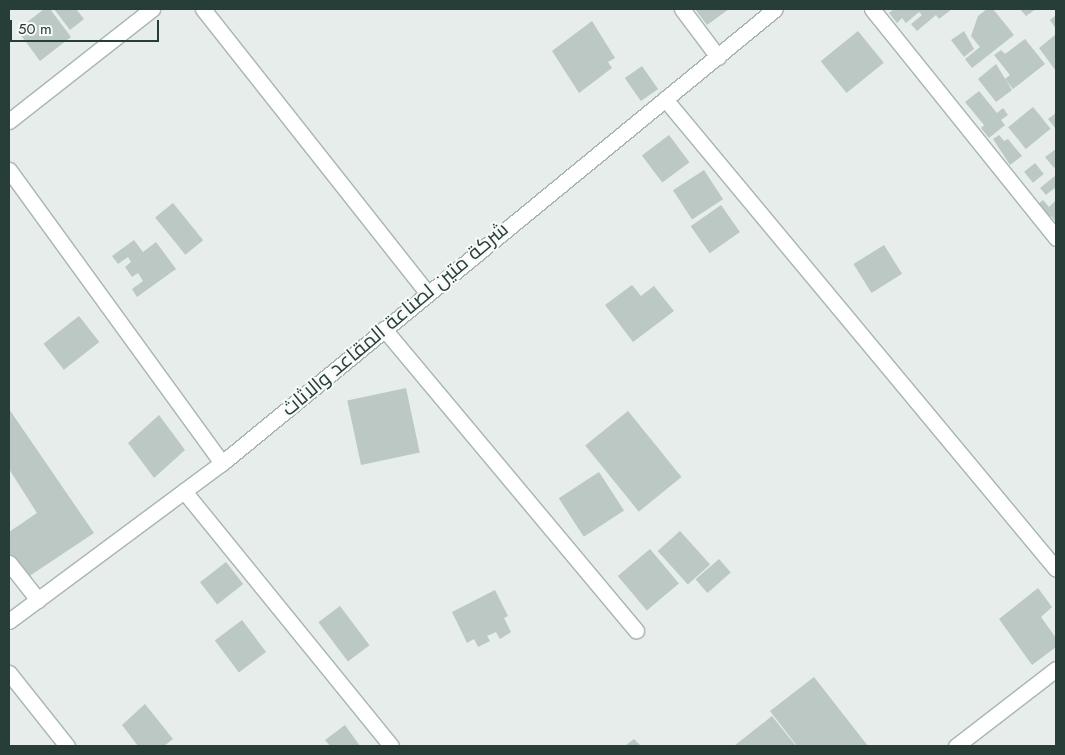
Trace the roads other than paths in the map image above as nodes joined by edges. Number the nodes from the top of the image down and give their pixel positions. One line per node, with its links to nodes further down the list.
1 (152, 9): 8 (street)
2 (203, 9): 11 (street)
3 (682, 9): 6 (street)
4 (775, 9): 6 (street, شركة متين لصناعة المقاعد والاثاث)
5 (872, 9): 10 (street)
6 (718, 57): 7 (street, شركة متين لصناعة المقاعد والاثاث)
7 (664, 100): 11 (street, شركة متين لصناعة المقاعد والاثاث); 16 (street)
8 (9, 121)
9 (9, 170): 13 (street)
10 (1056, 238)
11 (427, 293): 12 (street, شركة متين لصناعة المقاعد والاثاث)
12 (384, 329): 13 (street, شركة متين لصناعة المقاعد والاثاث); 19 (street)
13 (222, 462): 14 (street, شركة متين لصناعة المقاعد والاثاث)
14 (184, 491): 17 (street, شركة متين لصناعة المقاعد والاثاث); 23 (street)
15 (9, 563): 17 (street)
16 (1056, 569)
17 (38, 600): 18 (street, شركة متين لصناعة المقاعد والاثاث)
18 (9, 621)
19 (636, 630)
20 (1056, 669): 24 (street)
21 (9, 673): 22 (street)
22 (67, 746)
23 (391, 746)
24 (956, 746)

